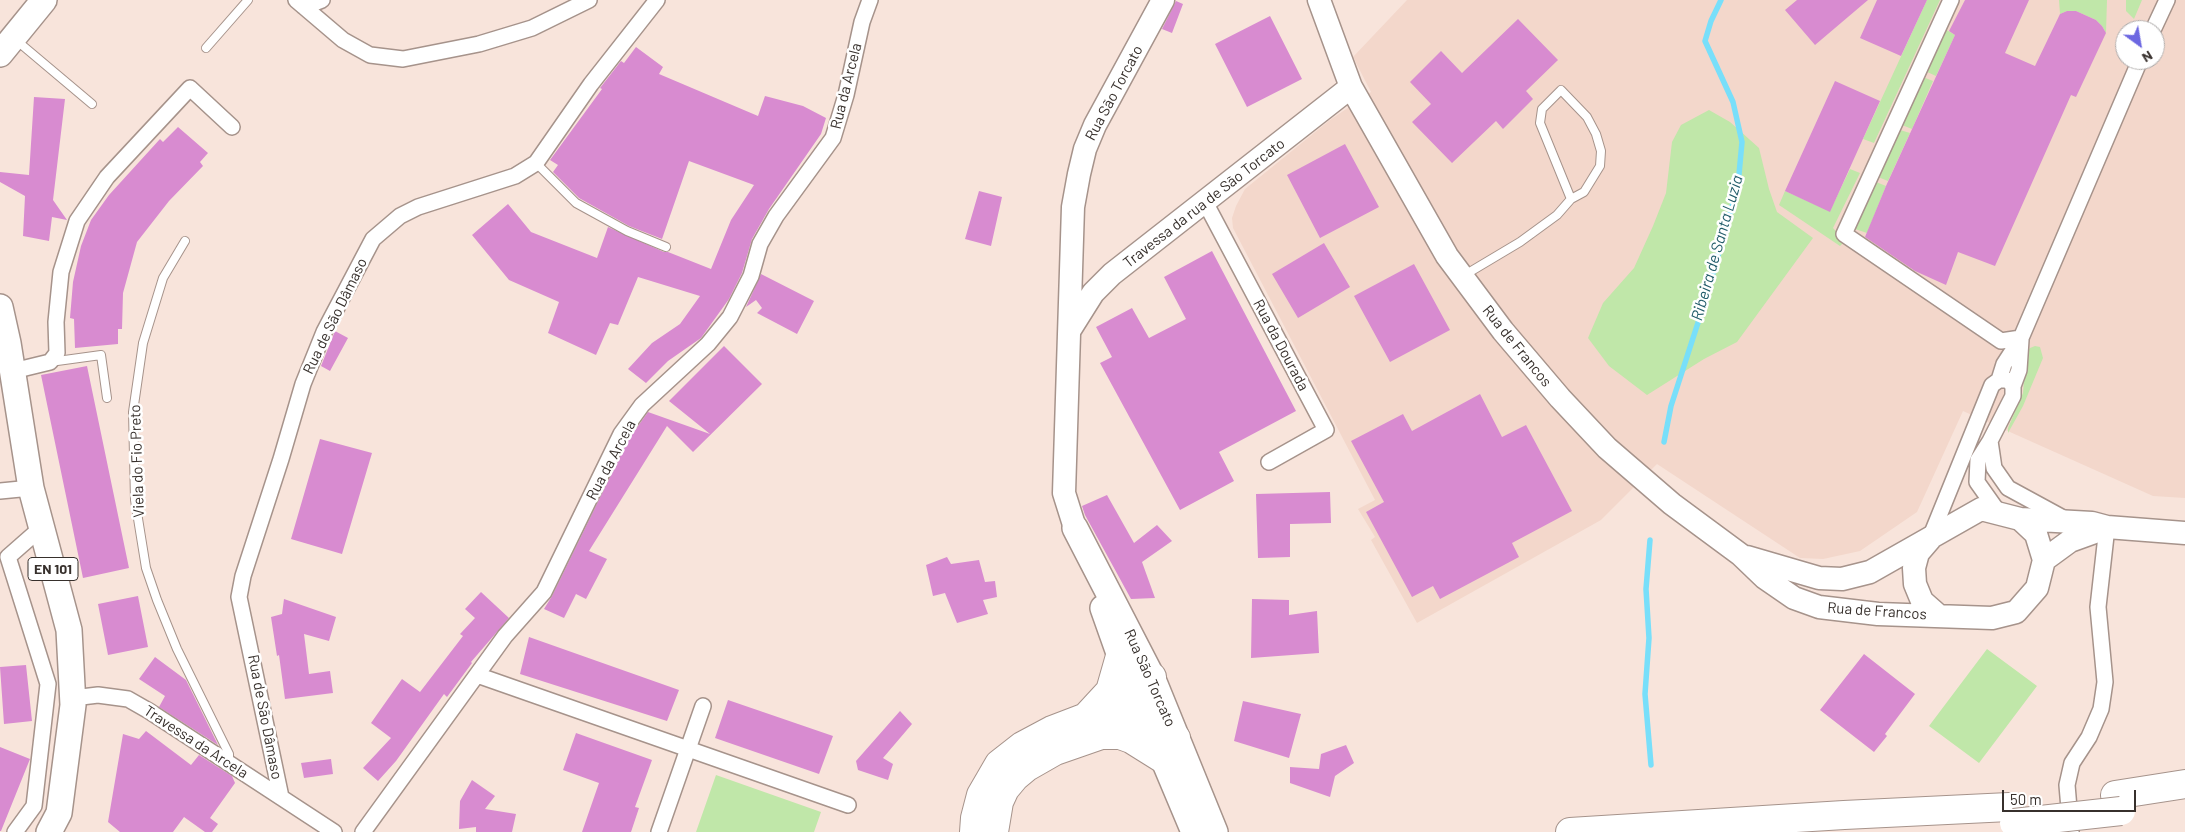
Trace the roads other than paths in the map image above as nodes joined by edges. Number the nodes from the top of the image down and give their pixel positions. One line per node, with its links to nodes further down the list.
1 (44, 0): 13 (main road)
2 (248, 0): 14 (lane)
3 (322, 0): 11 (street)
4 (589, 0): 11 (street)
5 (657, 0): 19 (street, Rua de São Dâmaso)
6 (870, 0): 51 (street, Rua da Arcela)
7 (1163, 0): 24 (street, Rua São Torcato)
8 (1319, 0): 16 (street, Rua de Francos)
9 (1951, 0): 29 (street)
10 (2167, 0): 12 (street)
11 (300, 3)
12 (2158, 20)
13 (6, 46): 17 (lane)
14 (206, 48)
15 (2136, 70): 29 (street)
16 (1351, 87): 21 (street, Travessa da rua de São Torcato); 26 (street, Rua de Francos)
17 (92, 104)
18 (232, 127): 30 (street)
19 (536, 163): 23 (lane); 61 (street, Rua de São Dâmaso)
20 (1571, 199): 20 (lane); 26 (lane)
21 (1205, 202): 25 (street, Travessa da rua de São Torcato); 36 (street, Rua da Dourada)
22 (185, 241): 59 (lane, Viela do Fio Preto)
23 (666, 247)
24 (1073, 250): 25 (street); 28 (street, Rua São Torcato)
25 (1112, 274): 28 (street, Travessa da rua de São Torcato)
26 (1462, 277): 47 (street, Rua de Francos)
27 (0, 306): 31 (main road, EN 101)
28 (1070, 330): 44 (street, Rua São Torcato)
29 (2021, 338): 32 (street); 33 (street)
30 (50, 362): 31 (street); 34 (lane)
31 (12, 371): 37 (main road, EN 101)
32 (1999, 380): 33 (street); 46 (street)
33 (2013, 386): 35 (street)
34 (107, 398)
35 (1990, 440): 39 (street); 41 (street)
36 (1268, 462)
37 (31, 488): 38 (street); 43 (main road, EN 101)
38 (0, 491)
39 (1999, 512): 40 (street, Rua de Francos); 46 (street, Rua de Francos)
40 (2020, 519): 41 (street, Rua de Francos); 48 (street, Rua de Francos)
41 (2070, 522): 42 (street, Rua de Francos)
42 (2107, 527): 45 (street, Rua de Francos); 48 (street, Rua de Francos); 77 (street)
43 (41, 528): 53 (main road, EN 101); 66 (street)
44 (1075, 528): 50 (main road, Rua São Torcato); 52 (main road, Rua São Torcato)
45 (2185, 533)
46 (1930, 538): 47 (street, Rua de Francos); 49 (street, Rua de Francos)
47 (1741, 555): 49 (street, Rua de Francos)
48 (2044, 560): 49 (street, Rua de Francos)
49 (1939, 616)
50 (1120, 656): 55 (main road, Rua São Torcato); 56 (highway)
51 (477, 675): 57 (street); 69 (street, Rua da Arcela)
52 (1152, 677): 55 (highway); 58 (main road, Rua São Torcato)
53 (73, 698): 59 (street, Travessa da Arcela); 67 (main road, EN 101)
54 (703, 706): 57 (street)
55 (1143, 708): 56 (highway); 58 (highway)
56 (1093, 726): 58 (highway); 71 (highway); 72 (highway)
57 (688, 748): 64 (street); 70 (street)
58 (1170, 748): 73 (main road, Rua São Torcato); 74 (main road, Rua São Torcato)
59 (229, 763): 61 (street, Travessa da Arcela)
60 (2185, 784): 63 (highway)
61 (281, 797): 68 (street, Travessa da Arcela)
62 (2185, 801): 63 (highway)
63 (2118, 803): 65 (highway, bridge)
64 (848, 805)
65 (2011, 815): 75 (highway); 76 (highway)
66 (15, 832)
67 (49, 832)
68 (334, 832)
69 (363, 832)
70 (659, 832)
71 (974, 832)
72 (994, 832)
73 (1194, 832)
74 (1215, 832)
75 (1570, 832)
76 (1867, 832)
77 (2071, 832)

